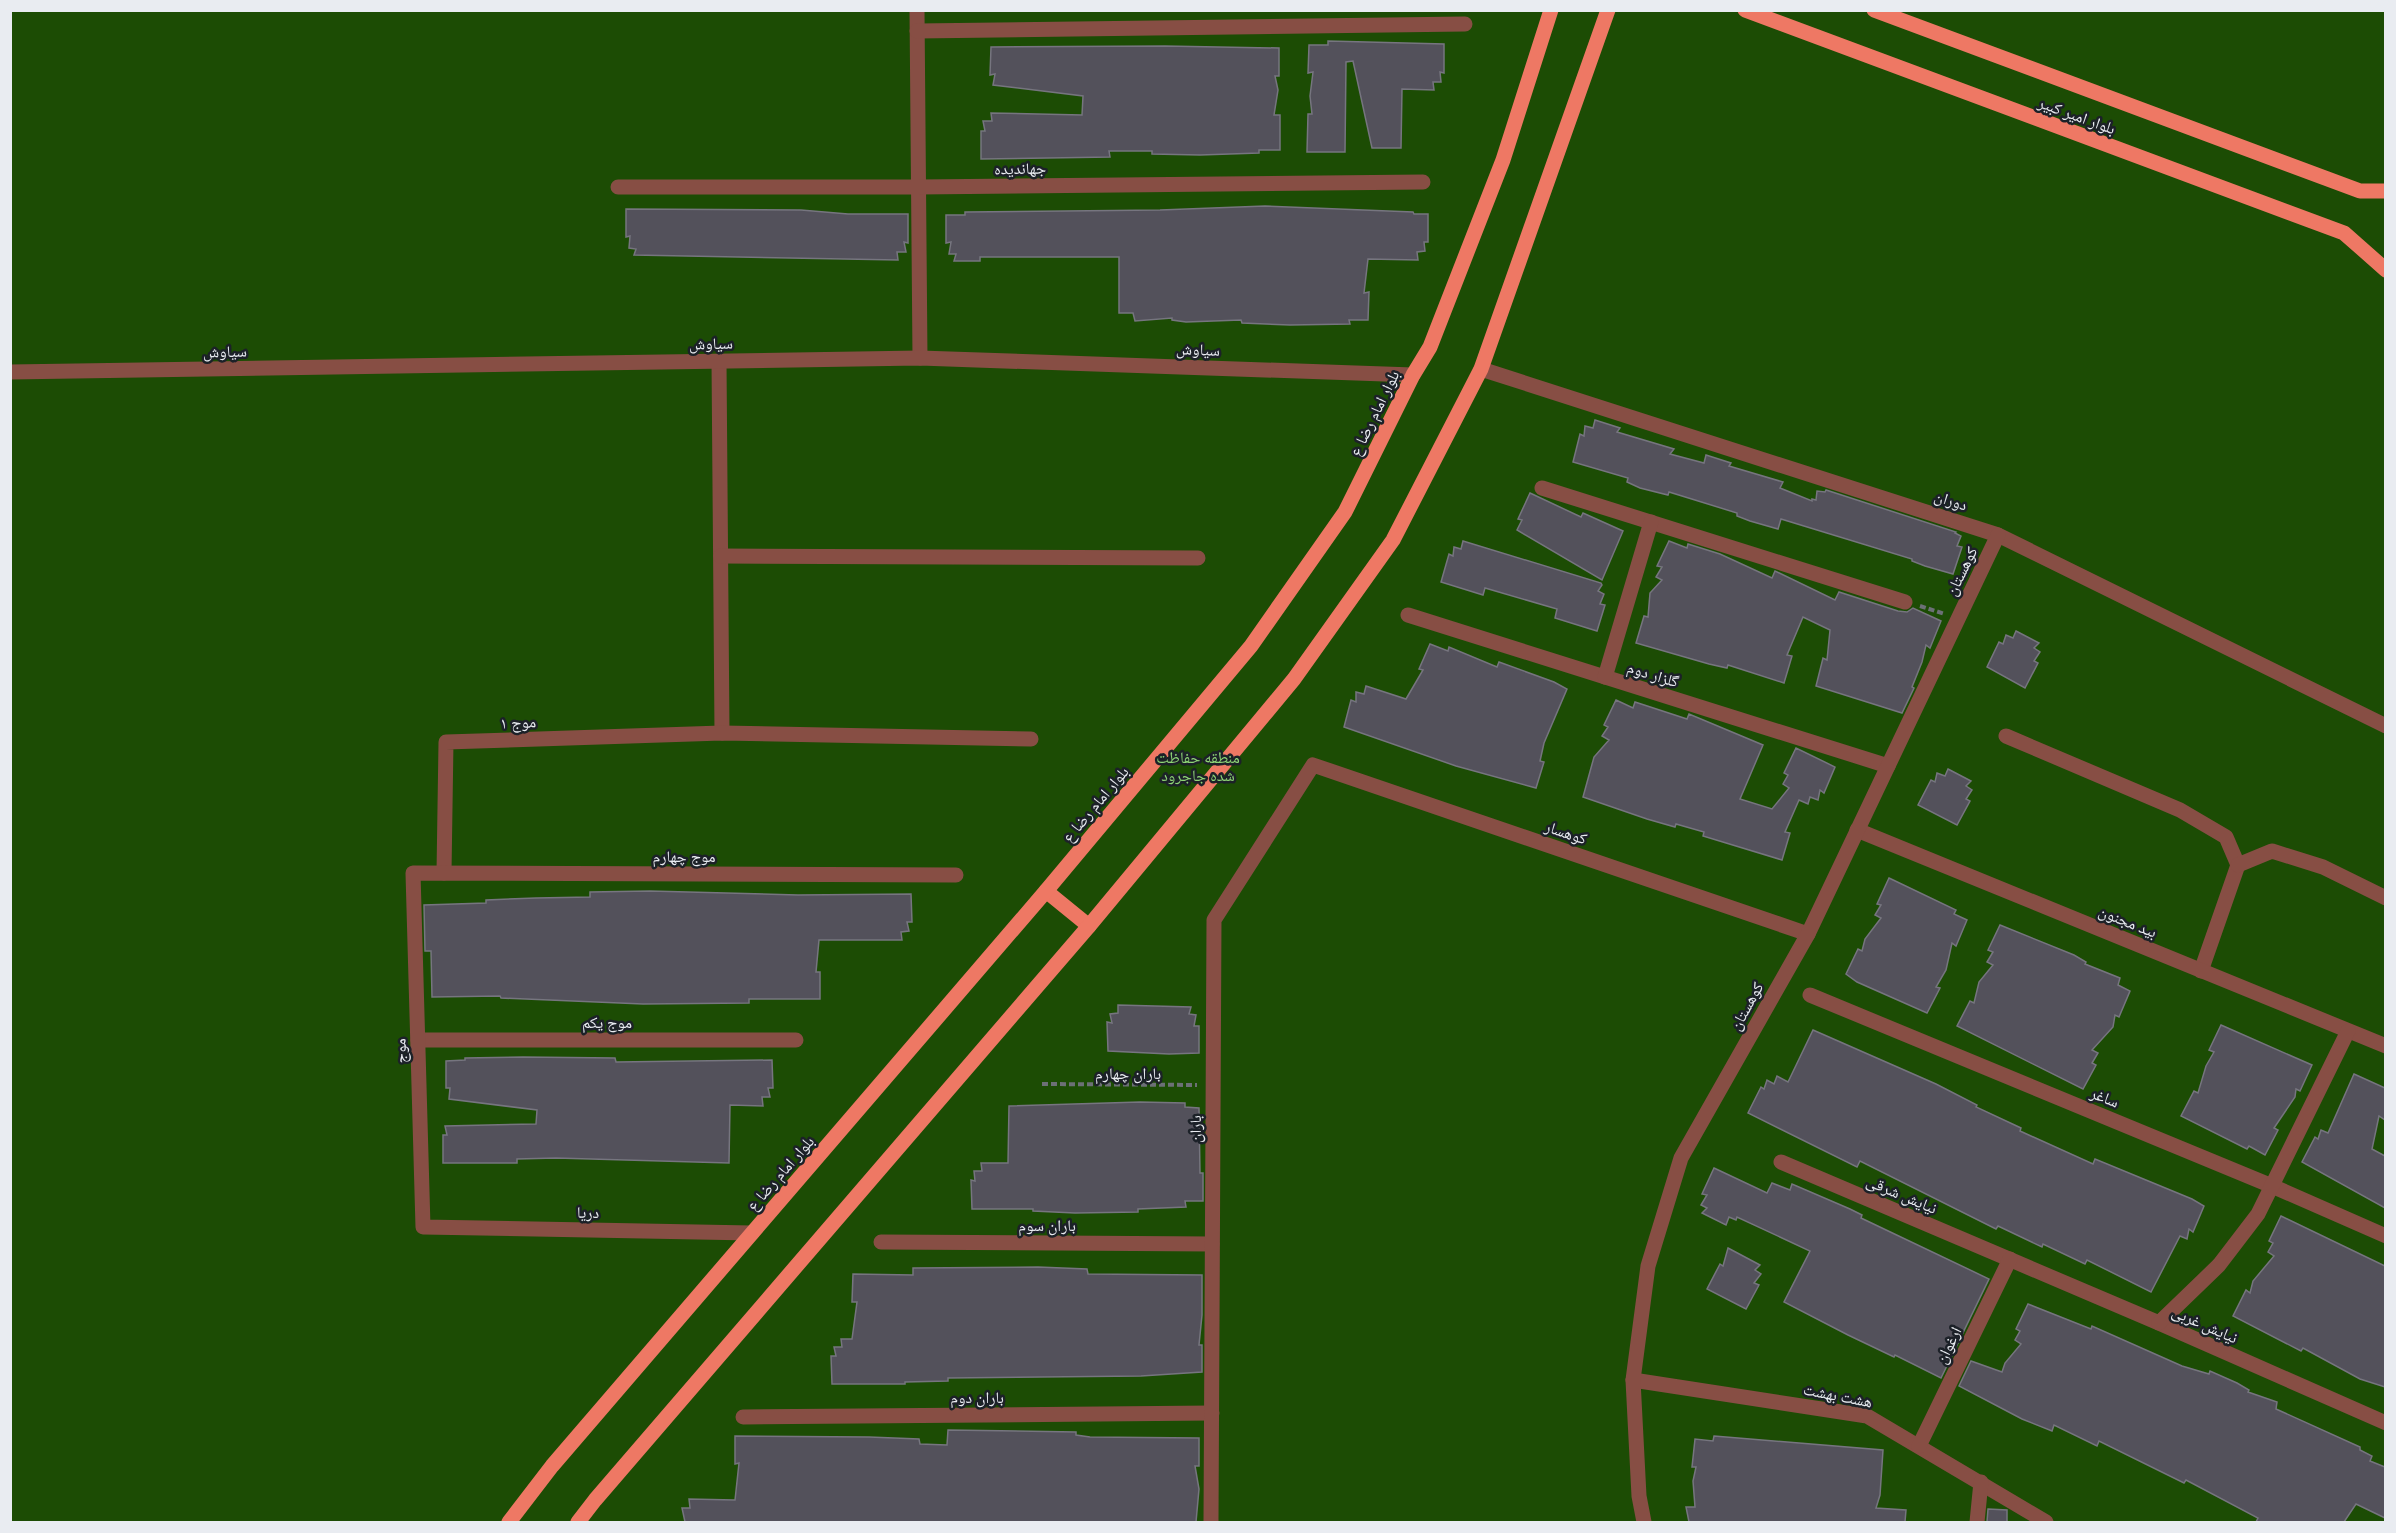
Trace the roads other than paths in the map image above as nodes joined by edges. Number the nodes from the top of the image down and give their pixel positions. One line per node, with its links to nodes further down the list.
1 (917, 10): 7 (street)
2 (1551, 10): 17 (main road, بلوار امام رضا ع)
3 (1608, 10): 15 (main road)
4 (1744, 10): 12 (main road, بلوار امیر کبیر)
5 (1874, 10): 11 (main road, بلوار امیر کبیر)
6 (1466, 24): 7 (street)
7 (917, 31): 10 (street)
8 (1423, 182): 10 (street, جهاندیده)
9 (618, 187): 10 (street, جهاندیده)
10 (918, 187): 13 (street)
11 (2385, 191)
12 (2385, 270)
13 (920, 358): 14 (street, سیاوش); 17 (street, سیاوش)
14 (719, 361): 16 (street, سیاوش); 21 (street)
15 (1481, 369): 20 (street, دوران); 39 (main road)
16 (10, 372)
17 (1413, 375): 37 (main road, بلوار امام رضا ع)
18 (1542, 488): 19 (street)
19 (1651, 522): 23 (street); 25 (street)
20 (1998, 534): 26 (street, دوران); 31 (street, کوهستان)
21 (721, 556): 22 (street); 27 (street)
22 (1198, 558)
23 (1905, 602)
24 (1408, 615): 25 (street, گلزار دوم)
25 (1605, 677): 31 (street, گلزار دوم)
26 (2385, 726)
27 (722, 733): 29 (street); 35 (street, موج ۱)
28 (2006, 736): 33 (street)
29 (1031, 739)
30 (1313, 765): 40 (street, کوهسار); 53 (street, باران)
31 (1888, 766): 32 (street, کوهستان)
32 (1857, 830): 40 (street, کوهستان); 41 (street, بید مجنون)
33 (2238, 865): 38 (street); 41 (street)
34 (412, 873): 35 (street, موج چهارم); 44 (street, موج)
35 (444, 873): 36 (street, موج چهارم)
36 (956, 875)
37 (1046, 891): 39 (main road); 50 (main road, بلوار امام رضا ع)
38 (2385, 898)
39 (1089, 926): 63 (main road)
40 (1808, 934): 56 (street, کوهستان)
41 (2201, 970): 43 (street, بید مجنون)
42 (1810, 994): 48 (street, ساغر)
43 (2348, 1031): 46 (street, بید مجنون); 48 (street)
44 (418, 1040): 45 (street, موج یکم); 49 (street, موج)
45 (796, 1040)
46 (2385, 1046)
47 (1781, 1162): 54 (street, نیایش شرقی)
48 (2272, 1186): 51 (street, ساغر); 55 (street)
49 (423, 1227): 50 (street, دریا)
50 (752, 1233): 62 (main road, بلوار امام رضا ع)
51 (2385, 1236)
52 (880, 1242): 53 (street, باران سوم)
53 (1212, 1244): 57 (street, باران)
54 (2010, 1259): 55 (street, نیایش غربی); 60 (street, ارغوان)
55 (2159, 1323): 59 (street, نیایش غربی)
56 (1633, 1380): 60 (street, هشت بهشت); 65 (street, کوهستان)
57 (1212, 1413): 58 (street, باران دوم); 64 (street, باران)
58 (743, 1417)
59 (2385, 1423)
60 (1919, 1446): 61 (street, هشت بهشت)
61 (1980, 1482): 66 (street); 67 (street, هشت بهشت)
62 (509, 1522)
63 (578, 1522)
64 (1211, 1522)
65 (1644, 1522)
66 (1977, 1522)
67 (2046, 1522)

